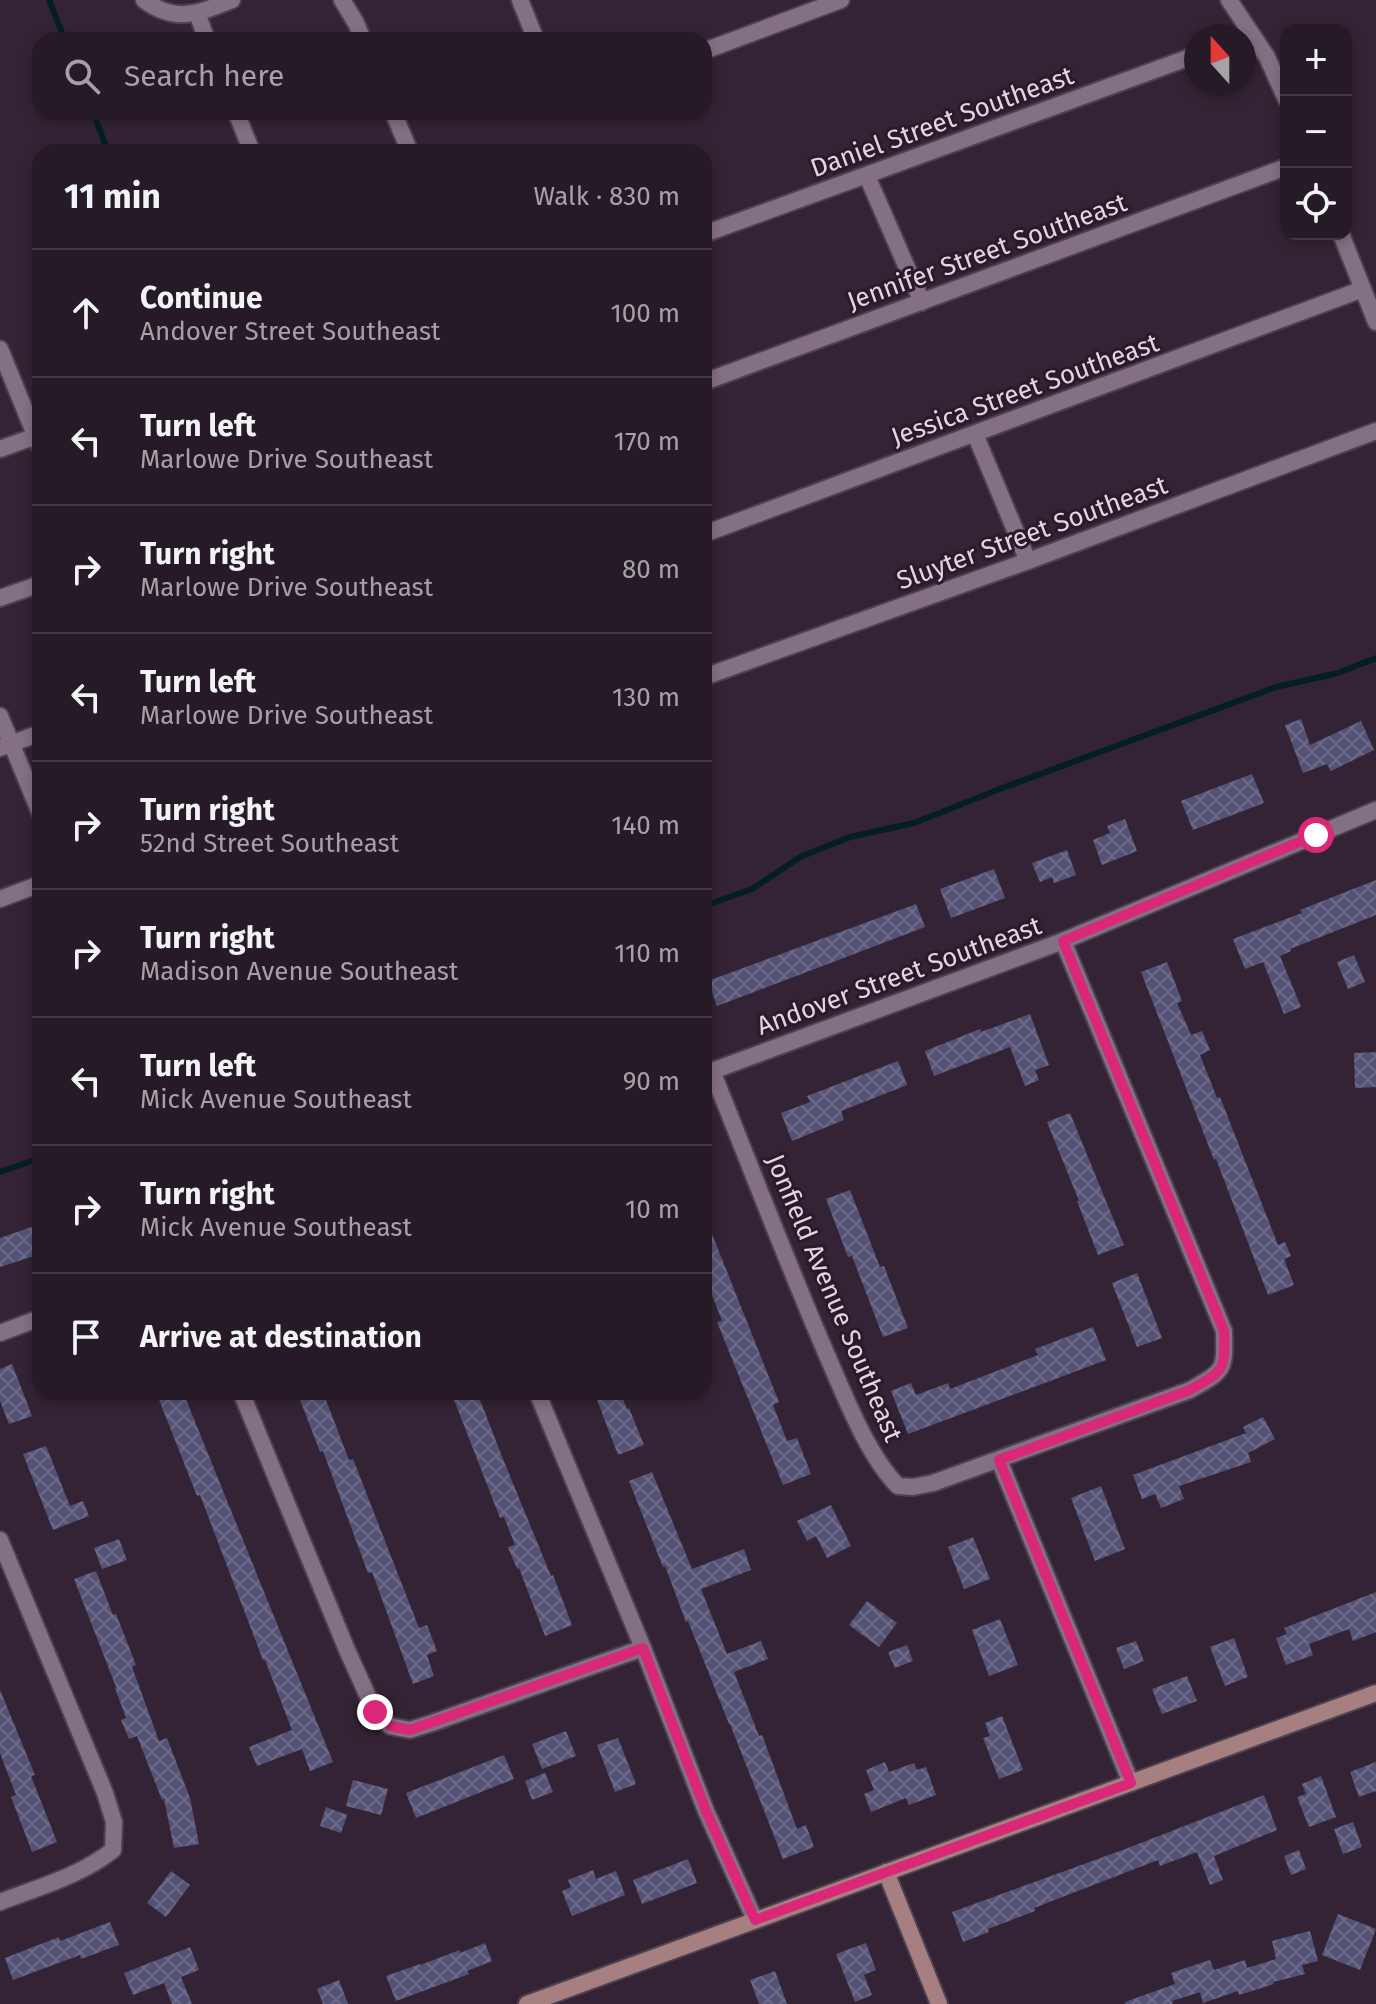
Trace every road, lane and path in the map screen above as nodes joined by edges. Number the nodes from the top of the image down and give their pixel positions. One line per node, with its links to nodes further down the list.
1 (144, 0): 7 (street)
2 (232, 0): 7 (street)
3 (342, 0): 10 (street)
4 (520, 0): 11 (street)
5 (841, 0): 13 (street)
6 (1229, 0): 8 (street)
7 (197, 13): 9 (street)
8 (1242, 24)
9 (204, 32)
10 (360, 32)
11 (533, 32)
12 (1256, 45): 15 (street)
13 (712, 48)
14 (1184, 59): 21 (street, Daniel Street Southeast)
15 (1285, 96)
16 (239, 120): 18 (street)
17 (396, 120): 19 (street)
18 (249, 144)
19 (407, 144)
20 (1283, 168): 25 (street, Jennifer Street Southeast)
21 (867, 176): 22 (street, Daniel Street Southeast); 25 (street)
22 (712, 231)
23 (1343, 240): 24 (street)
24 (1363, 289): 26 (street); 31 (street, Jessica Street Southeast)
25 (922, 302): 28 (street, Jennifer Street Southeast)
26 (1376, 322)
27 (0, 349): 29 (street)
28 (712, 379)
29 (32, 426)
30 (1376, 431): 35 (street, Sluyter Street Southeast)
31 (975, 434): 34 (street, Jessica Street Southeast); 35 (street)
32 (32, 442): 33 (street)
33 (0, 449)
34 (712, 531)
35 (1028, 561): 38 (street, Sluyter Street Southeast)
36 (32, 587): 37 (street)
37 (0, 598)
38 (712, 674)
39 (0, 716): 41 (street)
40 (32, 736): 41 (street)
41 (6, 746): 42 (street)
42 (32, 797)
43 (1376, 810): 46 (street, Andover Street Southeast)
44 (32, 887): 45 (street)
45 (0, 899)
46 (1063, 941): 47 (street, Andover Street Southeast); 53 (street, Jonfield Avenue Southeast)
47 (712, 1072)
48 (712, 1083): 53 (street, Jonfield Avenue Southeast)
49 (32, 1321): 50 (street)
50 (0, 1333)
51 (244, 1400): 55 (street)
52 (540, 1400): 55 (street)
53 (999, 1460): 57 (street)
54 (0, 1540): 59 (street)
55 (643, 1648): 60 (street)
56 (1376, 1693): 57 (main road)
57 (1131, 1783): 58 (main road)
58 (886, 1872): 60 (main road); 62 (main road)
59 (0, 1902)
60 (755, 1920): 61 (main road)
61 (527, 2004)
62 (939, 2004)

